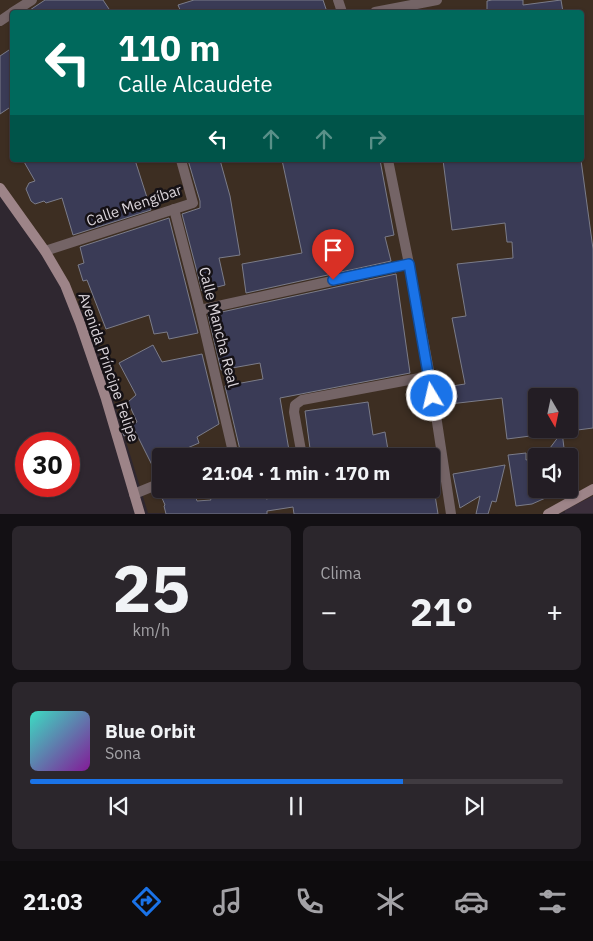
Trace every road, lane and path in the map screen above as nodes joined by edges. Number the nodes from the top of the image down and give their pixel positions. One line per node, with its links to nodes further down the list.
1 (32, 0): 3 (street)
2 (436, 0): 4 (street)
3 (17, 10)
4 (385, 10)
5 (182, 162): 8 (street, Calle Mengíbar)
6 (388, 162): 10 (street)
7 (0, 188): 9 (main road, Avenida Príncipe Felipe)
8 (174, 209): 9 (street, Calle Mengíbar); 11 (street, Calle Mancha Real)
9 (45, 251): 19 (main road, Avenida Príncipe Felipe)
10 (409, 264): 11 (street); 12 (street)
11 (200, 310): 13 (street, Calle Mancha Real)
12 (430, 376): 14 (street); 15 (street)
13 (227, 448)
14 (301, 448)
15 (435, 448)
16 (440, 470): 21 (street)
17 (152, 487): 19 (street)
18 (593, 489): 22 (main road)
19 (134, 494): 20 (main road, Avenida Príncipe Felipe)
20 (140, 514)
21 (452, 514)
22 (548, 514)

